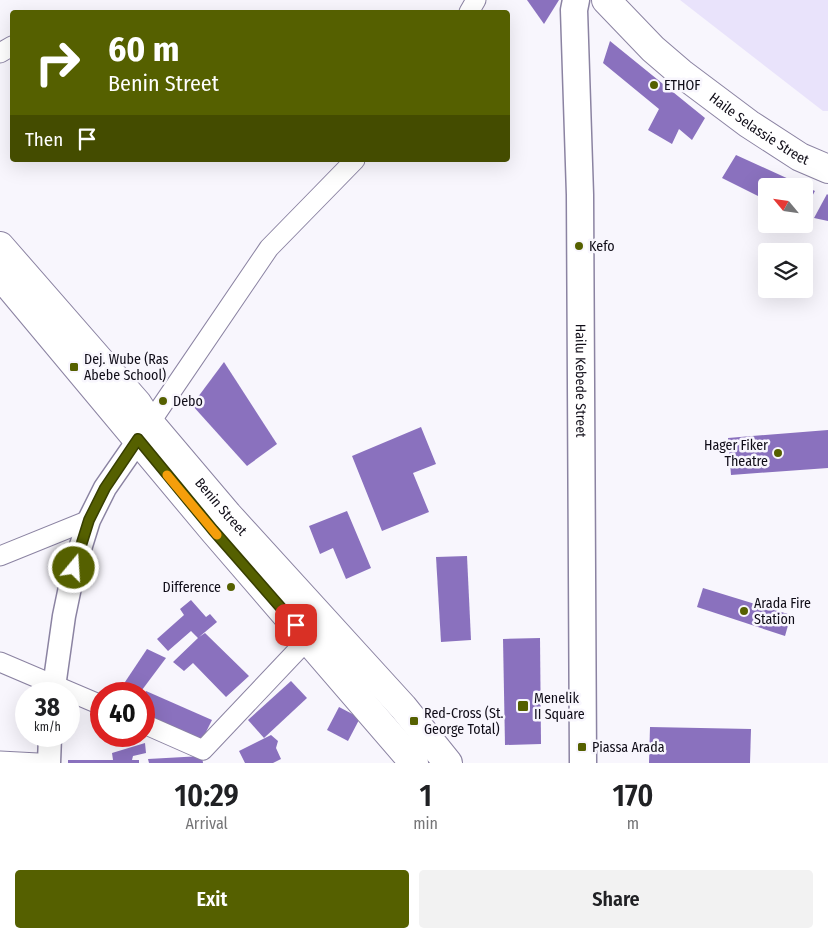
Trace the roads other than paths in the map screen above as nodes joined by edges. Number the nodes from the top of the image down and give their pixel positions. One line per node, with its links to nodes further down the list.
1 (576, 0): 23 (main road, Hailu Kebede Street)
2 (606, 0): 4 (main road, Haile Selassie Street)
3 (353, 162): 7 (street)
4 (828, 170)
5 (0, 246): 7 (main road, Benin Street)
6 (0, 275): 7 (main road, Benin Street)
7 (144, 431): 8 (street); 9 (main road, Benin Street)
8 (89, 520): 10 (street); 14 (street)
9 (221, 522): 11 (main road, Benin Street); 22 (main road, Benin Street)
10 (0, 556)
11 (308, 639): 17 (street); 21 (main road, Benin Street)
12 (0, 662): 13 (street)
13 (39, 682)
14 (54, 682)
15 (155, 730): 17 (street)
16 (50, 747): 20 (street)
17 (209, 757)
18 (0, 761): 19 (street)
19 (38, 763)
20 (49, 763)
21 (414, 763)
22 (448, 763)
23 (583, 763)

